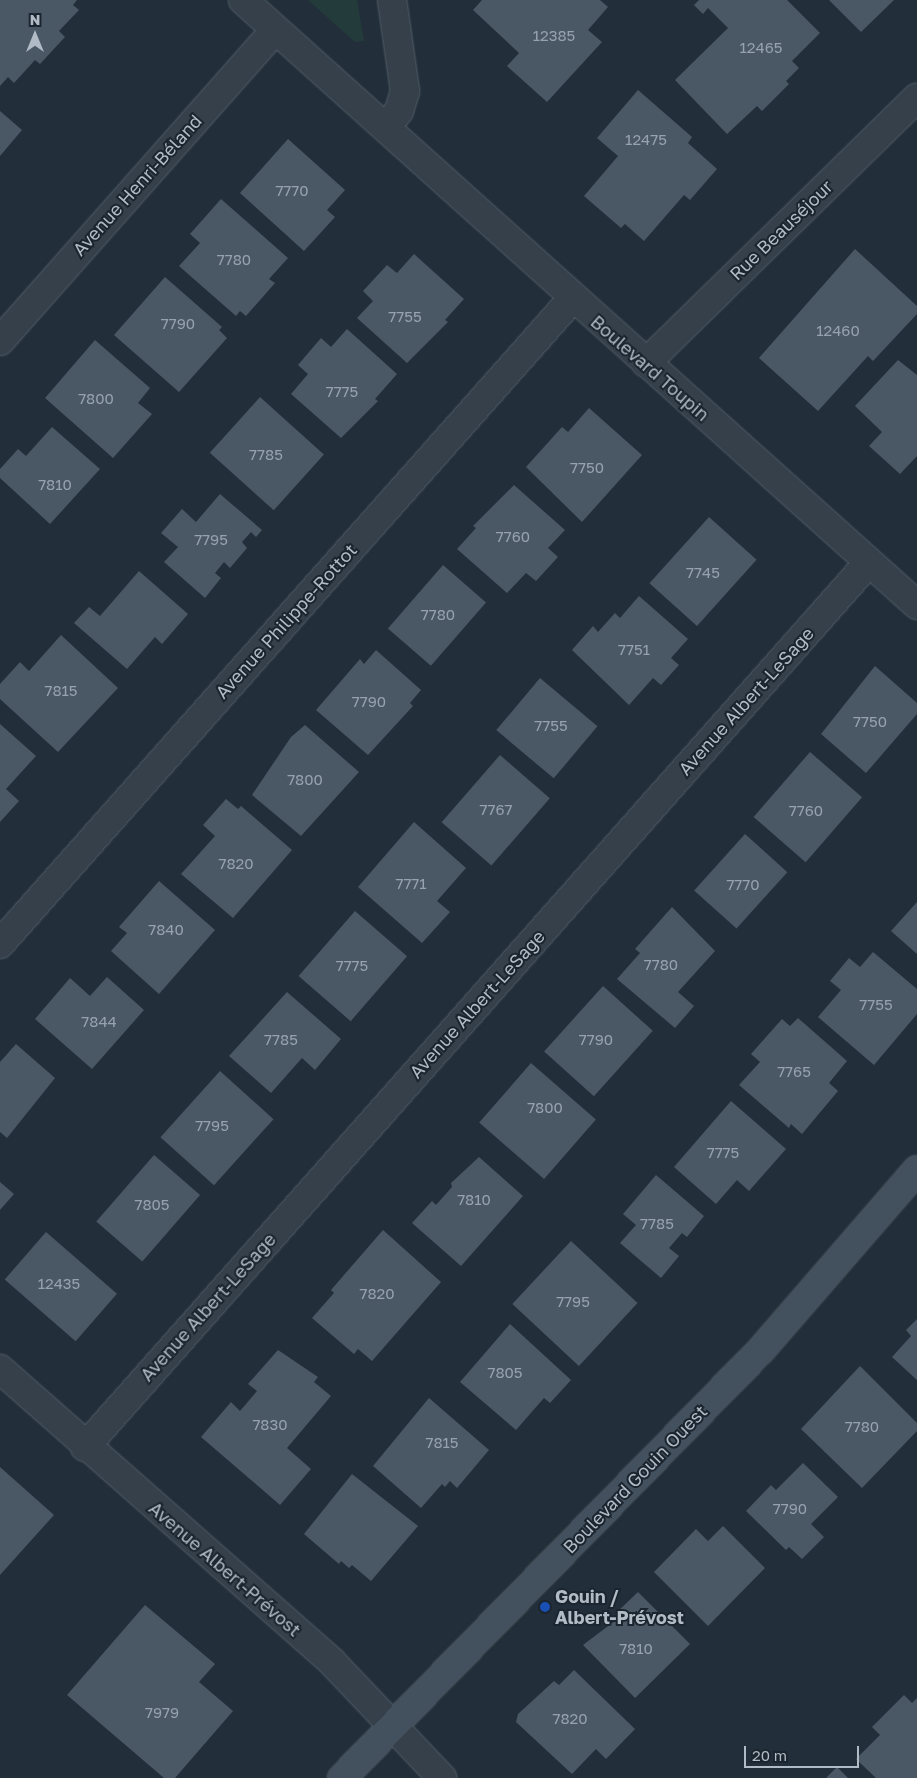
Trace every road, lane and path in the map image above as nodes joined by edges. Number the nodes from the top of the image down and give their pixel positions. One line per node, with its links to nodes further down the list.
1 (243, 0): 3 (street, Boulevard Toupin)
2 (392, 0): 5 (street)
3 (275, 30): 5 (street, Boulevard Toupin); 7 (street, Avenue Henri-Béland)
4 (917, 98): 8 (street, Rue Beauséjour)
5 (386, 127): 6 (street, Boulevard Toupin)
6 (572, 299): 8 (street, Boulevard Toupin); 11 (street, Avenue Philippe-Rottot)
7 (0, 340)
8 (646, 363): 9 (street, Boulevard Toupin)
9 (869, 562): 10 (street, Boulevard Toupin); 14 (street, Avenue Albert-LeSage)
10 (917, 605)
11 (0, 944)
12 (917, 1170): 15 (street, Boulevard Gouin Ouest)
13 (0, 1369): 14 (street, Avenue Albert-Prévost)
14 (85, 1446): 15 (street, Avenue Albert-Prévost)
15 (392, 1726): 16 (street, Boulevard Gouin Ouest); 17 (street, Avenue Albert-Prévost)
16 (342, 1778)
17 (442, 1778)

